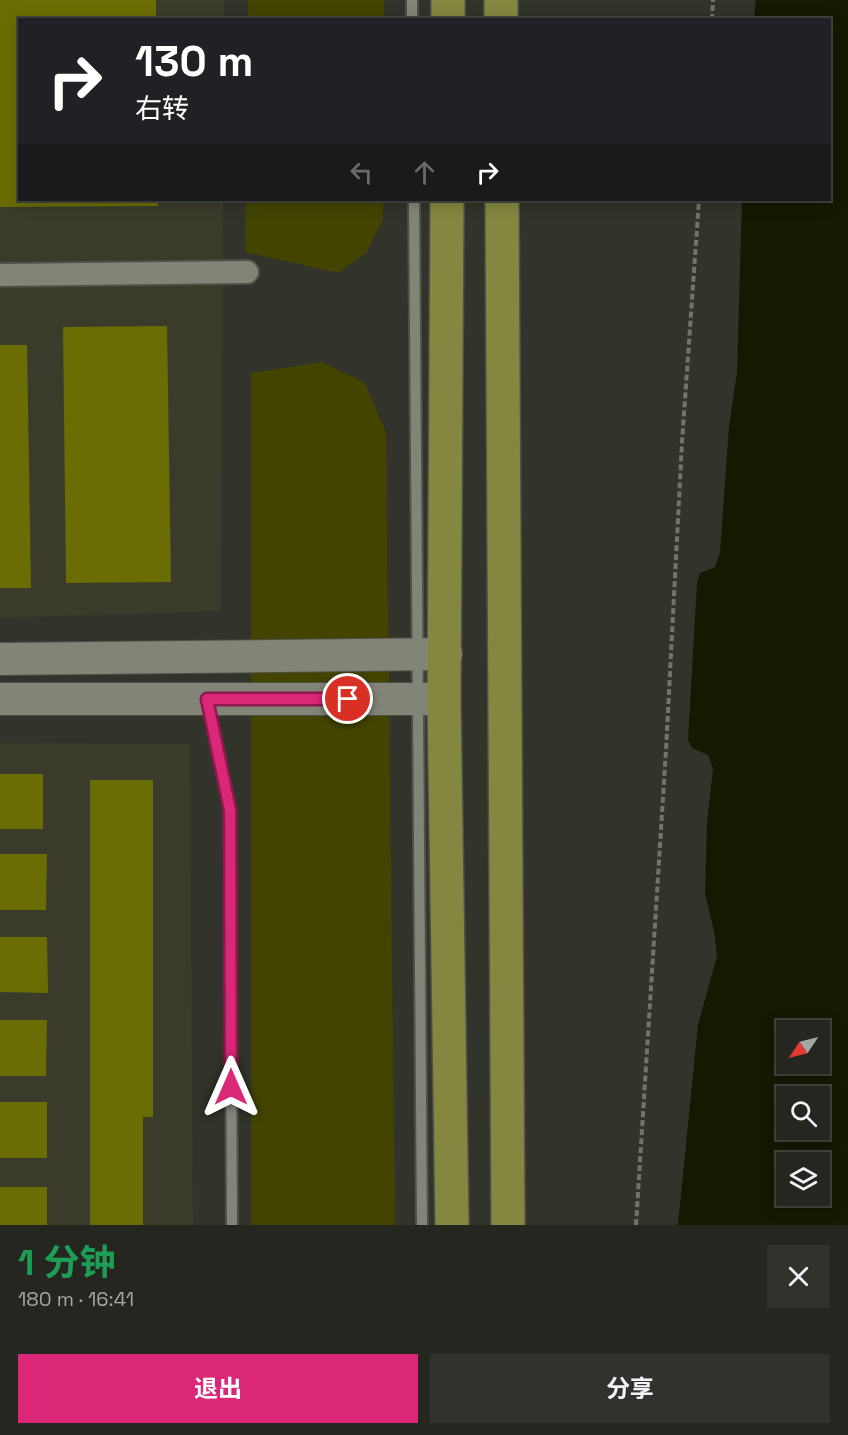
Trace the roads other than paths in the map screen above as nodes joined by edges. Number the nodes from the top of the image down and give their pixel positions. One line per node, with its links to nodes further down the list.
1 (412, 0): 4 (lane)
2 (448, 0): 5 (main road)
3 (501, 0): 6 (main road)
4 (412, 18)
5 (448, 18)
6 (501, 18)
7 (414, 201): 12 (lane)
8 (447, 201): 12 (main road)
9 (502, 201): 20 (main road)
10 (247, 272): 11 (street)
11 (0, 275)
12 (432, 654): 13 (street); 16 (main road)
13 (0, 659)
14 (0, 699): 15 (street)
15 (207, 699): 16 (street); 17 (lane)
16 (431, 699): 18 (lane); 19 (main road)
17 (232, 1225)
18 (422, 1225)
19 (452, 1225)
20 (508, 1225)

